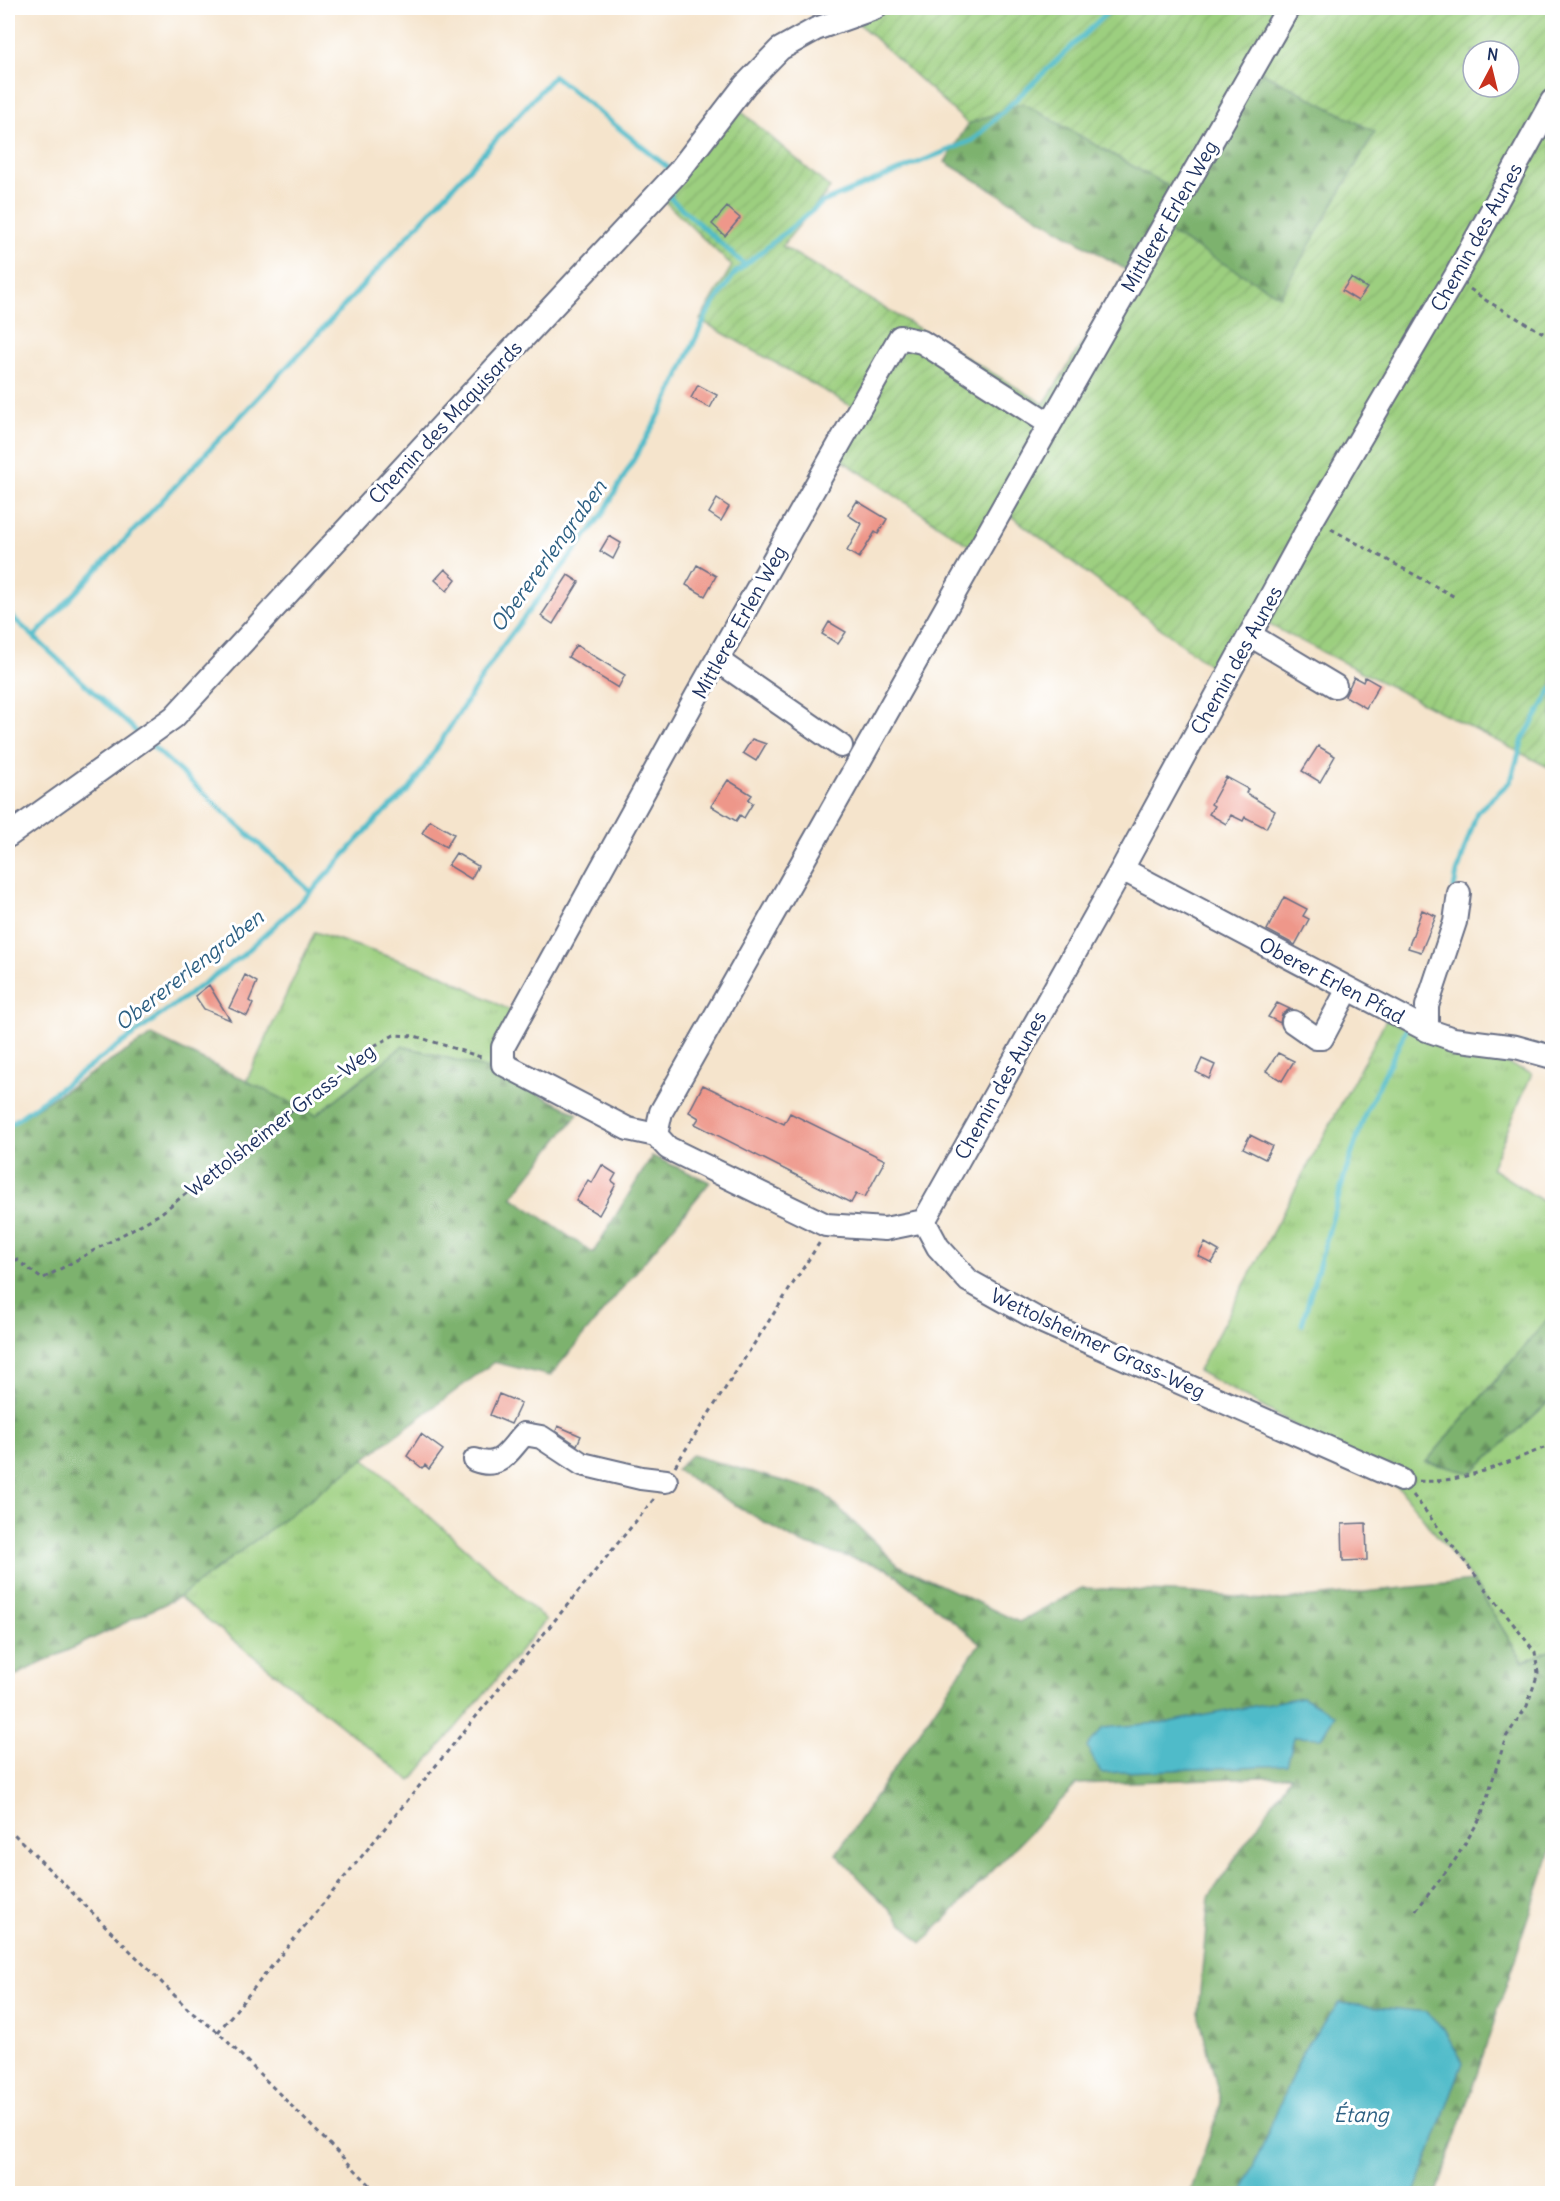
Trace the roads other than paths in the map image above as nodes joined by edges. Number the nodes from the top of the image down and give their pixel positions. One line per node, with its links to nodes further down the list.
1 (875, 8): 9 (street, Chemin des Maquisards)
2 (1288, 8): 4 (street, Mittlerer Erlen Weg)
3 (1552, 101): 5 (street, Chemin des Aunes)
4 (1050, 424): 6 (street, Mittlerer Erlen Weg); 16 (street, Mittlerer Erlen Weg)
5 (1250, 636): 7 (street); 10 (street, Chemin des Aunes)
6 (717, 660): 8 (street); 16 (street, Mittlerer Erlen Weg)
7 (1335, 686)
8 (840, 746)
9 (8, 836)
10 (1122, 869): 12 (street, Oberer Erlen Pfad); 17 (street, Chemin des Aunes)
11 (1459, 893): 14 (street)
12 (1348, 989): 13 (street); 14 (street, Oberer Erlen Pfad)
13 (1293, 1022)
14 (1427, 1030): 15 (street, Oberer Erlen Pfad)
15 (1552, 1057)
16 (656, 1135): 17 (street)
17 (924, 1221): 19 (street, Wettolsheimer Grass-Weg)
18 (475, 1460): 20 (street)
19 (1401, 1480)
20 (666, 1481)

